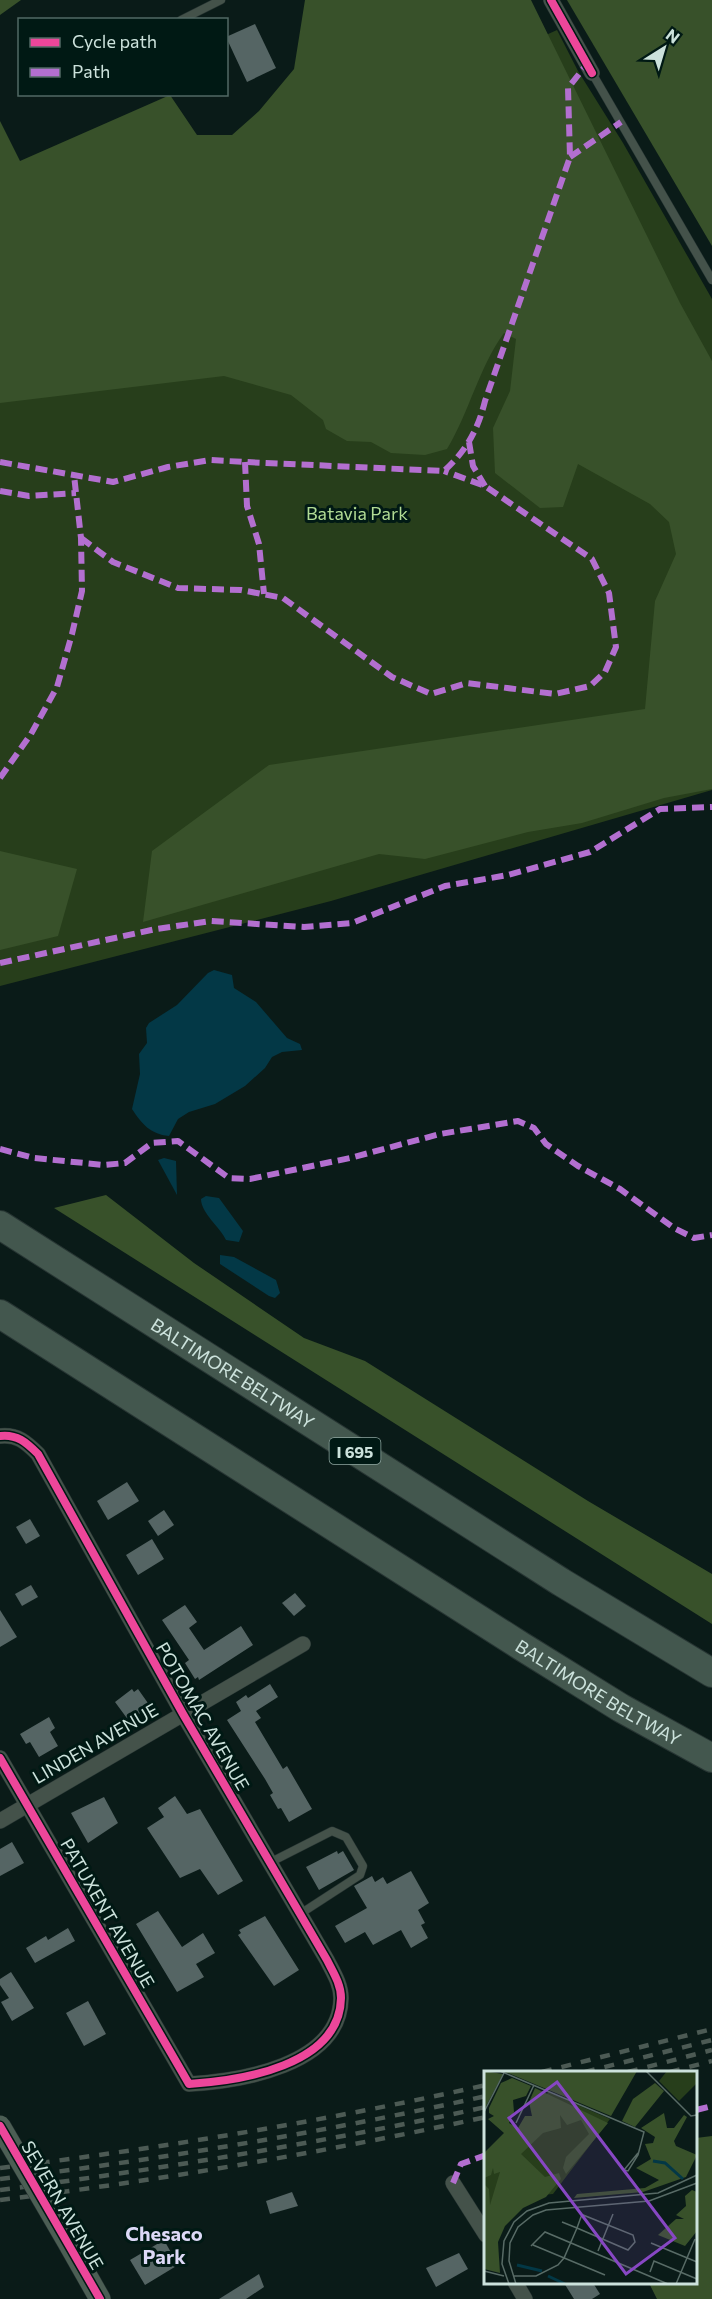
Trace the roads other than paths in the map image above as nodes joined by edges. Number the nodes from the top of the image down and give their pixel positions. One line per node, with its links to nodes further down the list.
1 (221, 0): 3 (lane)
2 (551, 0): 4 (street)
3 (186, 18)
4 (592, 73): 5 (lane)
5 (712, 280)
6 (0, 1225): 10 (highway, BALTIMORE BELTWAY / I 695)
7 (0, 1314): 13 (highway, BALTIMORE BELTWAY)
8 (0, 1436): 11 (street, POTOMAC AVENUE)
9 (303, 1644): 11 (street, LINDEN AVENUE)
10 (712, 1673)
11 (183, 1714): 14 (street, LINDEN AVENUE); 16 (street, POTOMAC AVENUE)
12 (0, 1758): 14 (street, PATUXENT AVENUE)
13 (712, 1758)
14 (27, 1804): 15 (street, LINDEN AVENUE); 18 (street, PATUXENT AVENUE)
15 (0, 1821)
16 (271, 1862): 17 (street, POTOMAC AVENUE); 17 (lane)
17 (300, 1914): 18 (street, POTOMAC AVENUE)
18 (338, 2014)
19 (0, 2126): 23 (street, SEVERN AVENUE, bridge)
20 (453, 2183): 21 (street)
21 (484, 2232)
22 (516, 2284): 24 (street)
23 (100, 2299)
24 (525, 2299)

